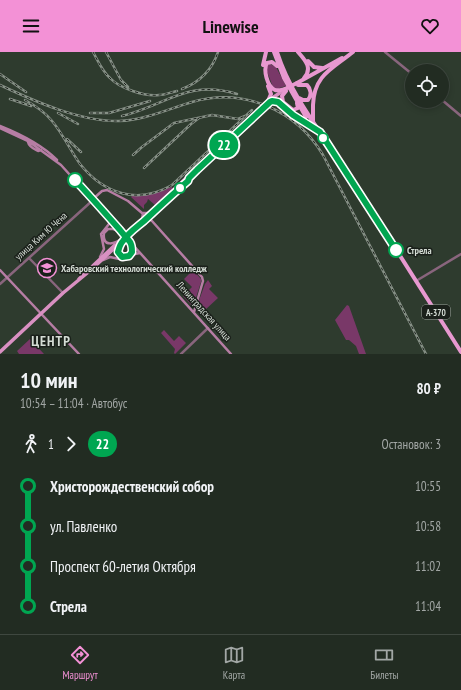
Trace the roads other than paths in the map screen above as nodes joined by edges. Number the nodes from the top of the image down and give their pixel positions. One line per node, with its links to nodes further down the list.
1 (266, 52): 18 (highway)
2 (274, 52): 12 (highway, А-370)
3 (277, 52): 9 (highway, А-370)
4 (281, 52): 9 (highway)
5 (299, 52): 10 (highway); 13 (highway)
6 (352, 52): 8 (highway); 10 (highway)
7 (385, 52): 11 (street)
8 (342, 60): 14 (highway); 23 (highway)
9 (281, 62): 17 (highway, А-370)
10 (326, 67): 13 (highway)
11 (405, 68)
12 (284, 78): 15 (highway); 16 (highway, А-370)
13 (302, 80): 14 (highway)
14 (297, 84): 15 (highway, bridge); 17 (highway)
15 (285, 90): 16 (highway); 18 (main road)
16 (292, 92): 23 (highway, А-370)
17 (298, 96): 23 (highway, А-370)
18 (269, 101): 20 (main road, bridge); 23 (main road)
19 (449, 106): 21 (street)
20 (262, 108): 27 (main road); 27 (main road)
21 (461, 116)
22 (0, 127): 24 (main road); 24 (main road)
23 (320, 132): 44 (highway, А-370)
24 (60, 163): 25 (main road, Ленинградская улица)
25 (93, 199): 26 (main road); 28 (main road, Ленинградская улица); 38 (street, улица Ким Ю Чена)
26 (142, 213): 27 (main road); 29 (main road)
27 (150, 214): 29 (main road, bridge); 30 (main road)
28 (108, 216): 31 (main road); 32 (main road, Ленинградская улица)
29 (143, 220): 30 (main road); 33 (main road, bridge)
30 (152, 221): 47 (main road)
31 (106, 229): 32 (main road); 33 (main road); 40 (main road)
32 (121, 232): 34 (main road, Ленинградская улица)
33 (123, 238): 37 (main road); 39 (main road); 40 (main road)
34 (130, 242): 35 (main road, Ленинградская улица); 37 (main road)
35 (143, 254): 37 (main road); 48 (main road, Ленинградская улица)
36 (461, 254): 44 (street)
37 (131, 255): 39 (main road)
38 (29, 258): 42 (street, улица Ким Ю Чена); 46 (street)
39 (102, 260): 43 (main road)
40 (94, 263): 43 (main road)
41 (0, 270): 42 (main road)
42 (7, 278): 45 (street, улица Ким Ю Чена); 50 (main road)
43 (78, 280): 46 (main road)
44 (416, 281): 53 (highway, А-370)
45 (0, 284)
46 (63, 293): 50 (main road)
47 (195, 306): 48 (main road); 49 (main road)
48 (190, 308): 49 (main road, Ленинградская улица)
49 (194, 313): 51 (main road, Ленинградская улица)
50 (41, 314): 52 (main road); 54 (main road)
51 (208, 328): 55 (street); 56 (main road, Ленинградская улица)
52 (0, 352)
53 (461, 352)
54 (79, 354)
55 (181, 354)
56 (231, 354)

